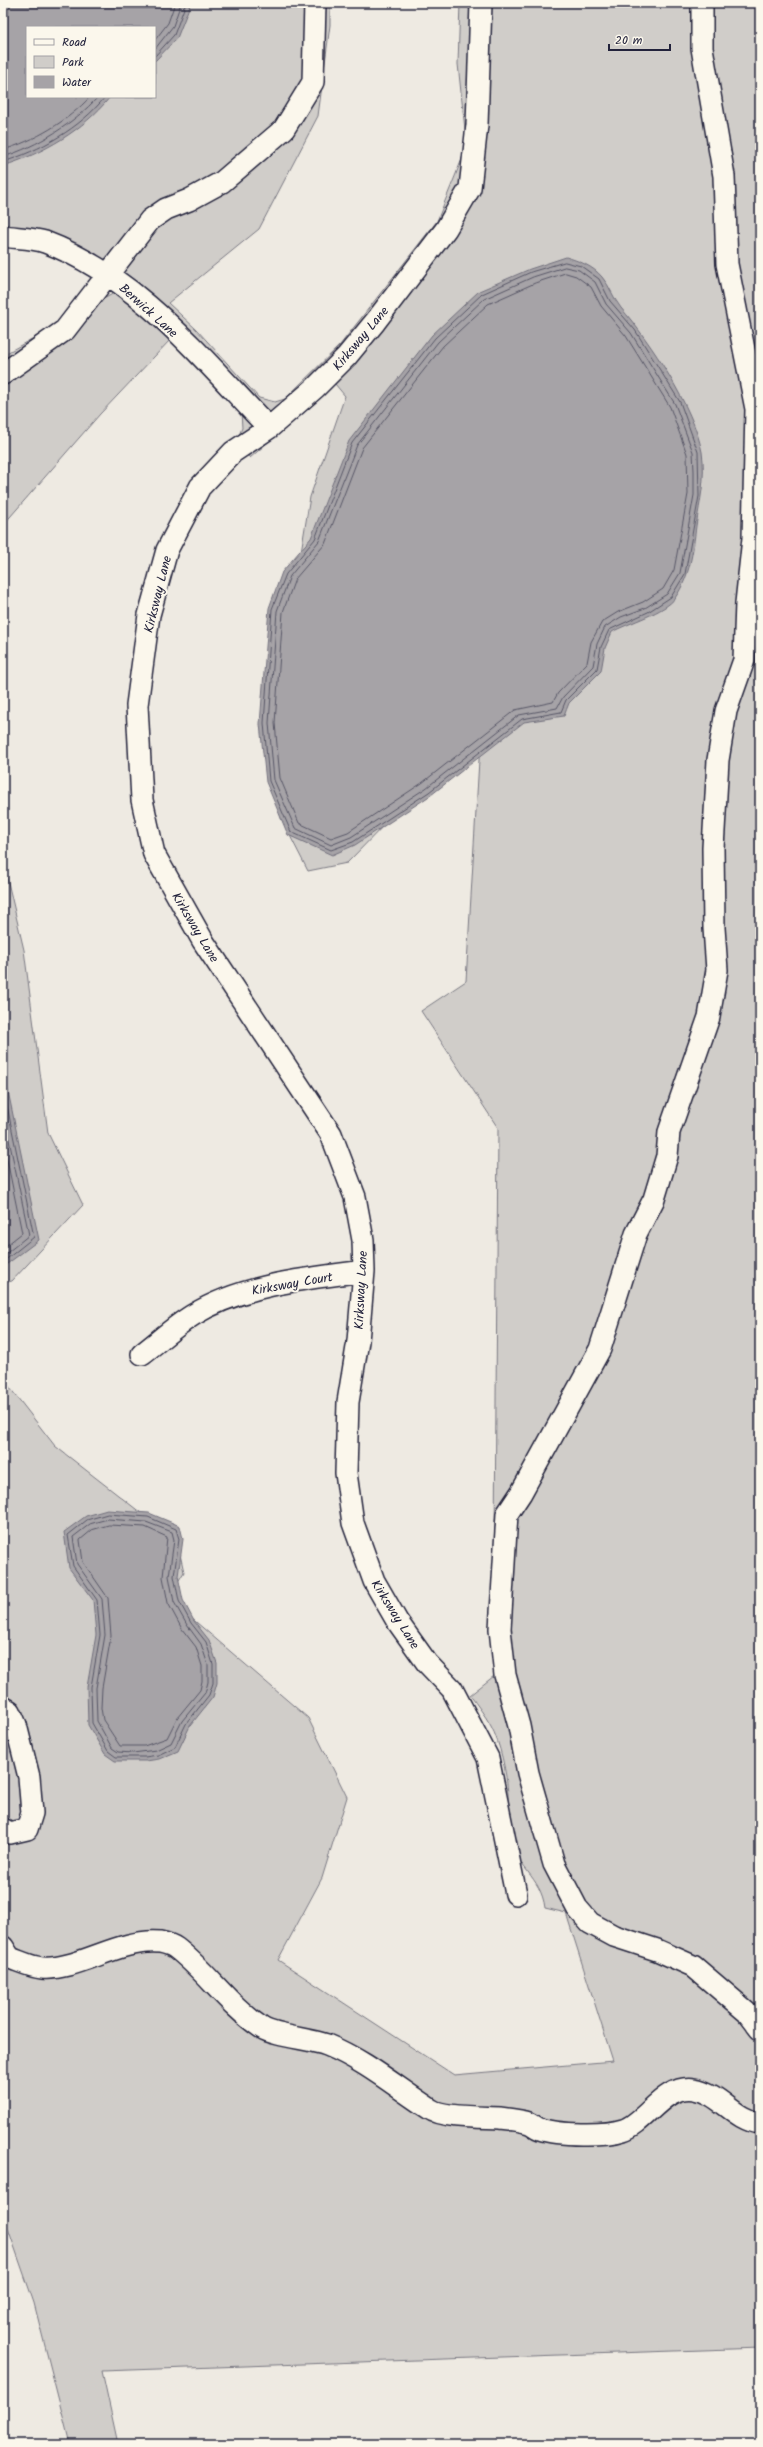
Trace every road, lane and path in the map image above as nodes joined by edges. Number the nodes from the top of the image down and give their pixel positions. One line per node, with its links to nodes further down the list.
1 (315, 3): 5 (street)
2 (481, 3): 7 (street, Kirksway Lane)
3 (702, 3): 14 (street)
4 (3, 236): 5 (street, Berwick Lane)
5 (109, 276): 6 (street); 7 (street, Berwick Lane)
6 (3, 374)
7 (269, 428): 8 (street, Kirksway Lane)
8 (364, 1271): 9 (street, Kirksway Court); 12 (street, Kirksway Lane)
9 (142, 1354)
10 (3, 1707): 11 (street)
11 (3, 1829)
12 (516, 1894)
13 (3, 1947): 15 (street)
14 (760, 2029)
15 (760, 2124)

